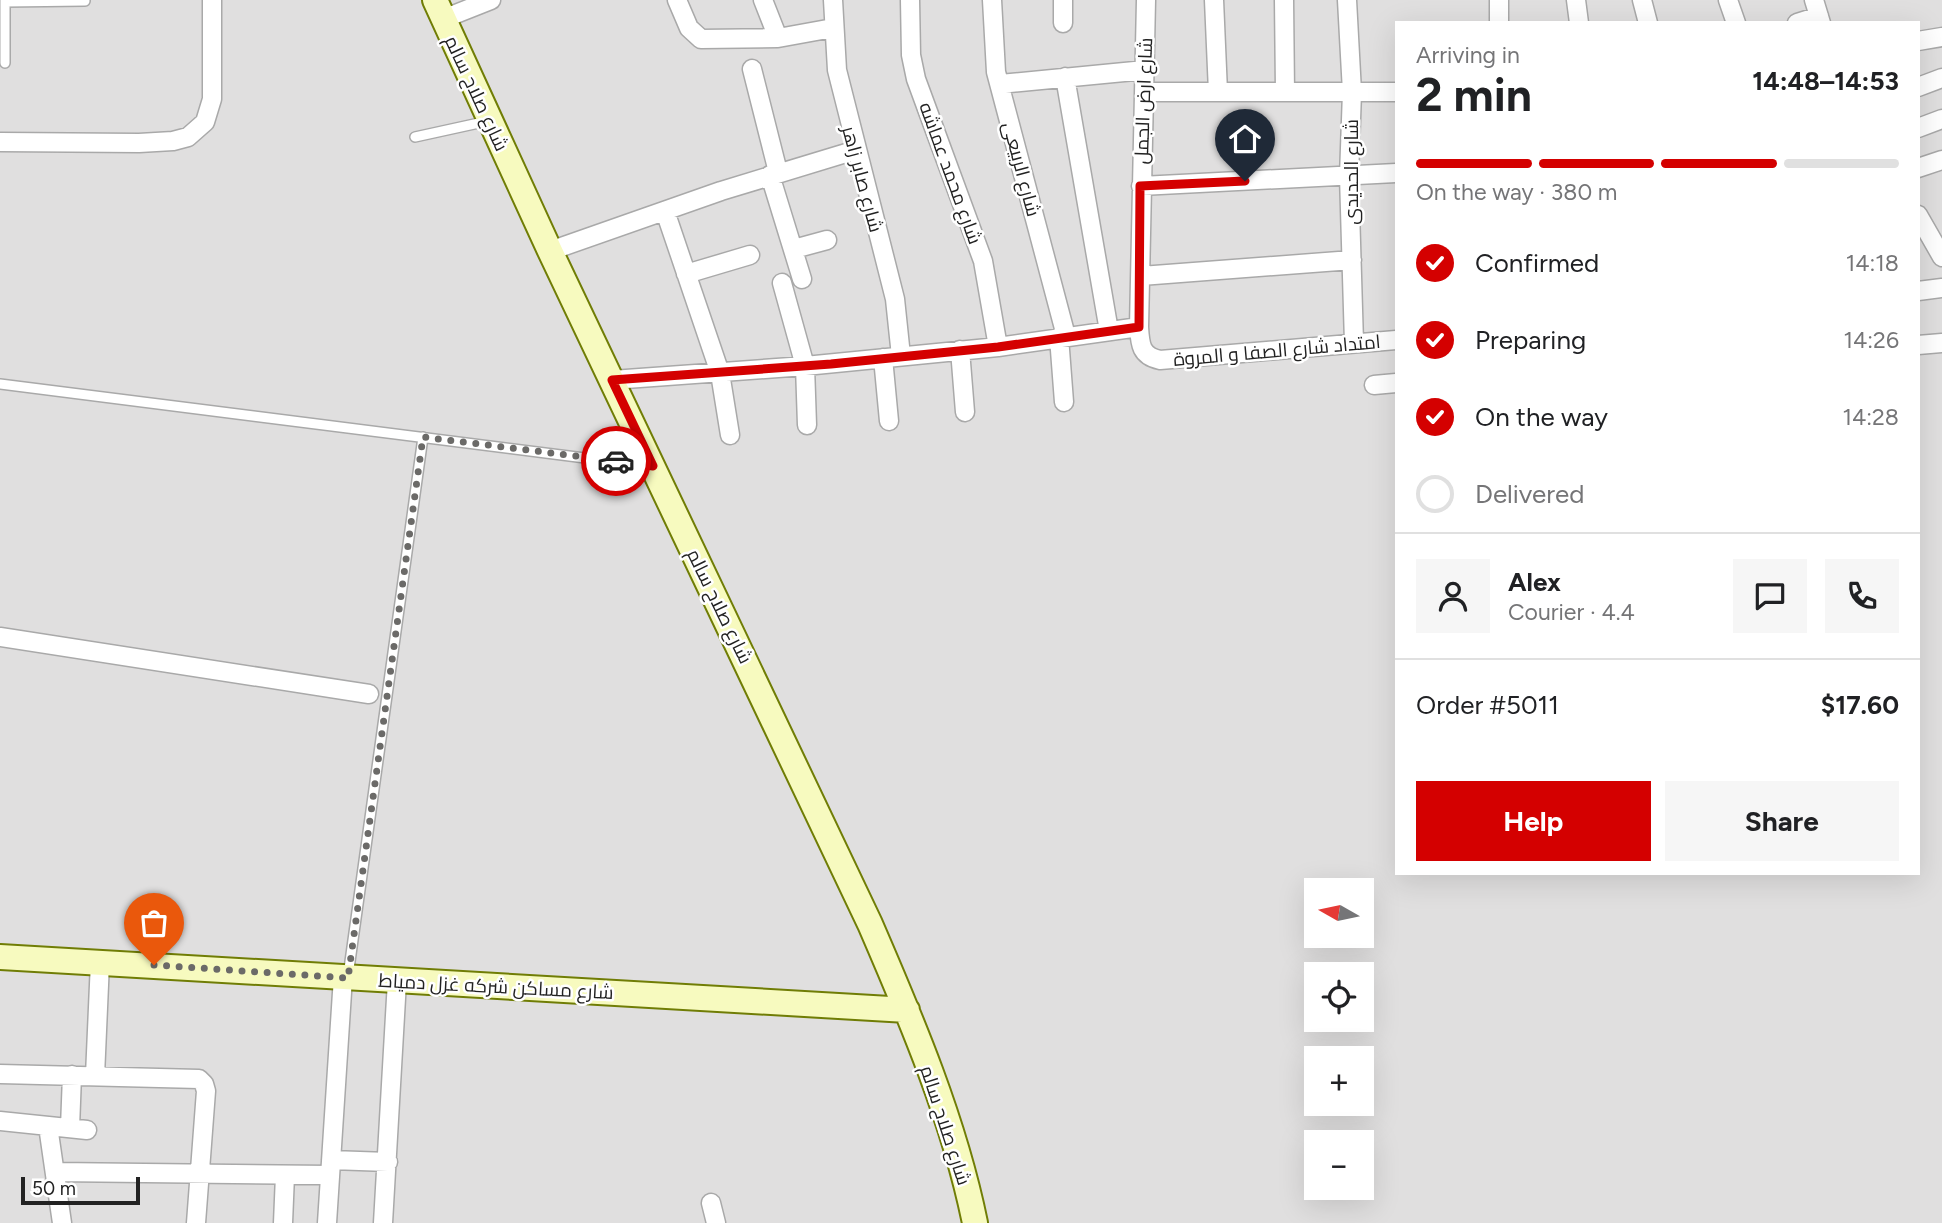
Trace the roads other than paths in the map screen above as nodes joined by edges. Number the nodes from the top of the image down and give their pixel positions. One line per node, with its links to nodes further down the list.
1 (212, 0): 47 (street)
2 (491, 0): 19 (street)
3 (677, 0): 29 (street)
4 (763, 0): 29 (street)
5 (833, 0): 27 (street, شارع صابر زاهر)
6 (910, 0): 76 (street, شارع محمد عماشه)
7 (992, 0): 36 (street, شارع الربيعى)
8 (1063, 0): 26 (street)
9 (1146, 0): 33 (street, شارع ارض الجمل)
10 (1214, 0): 39 (street)
11 (1284, 0): 40 (street)
12 (1347, 0): 41 (street, شارع الحديدى)
13 (1499, 0): 21 (street)
14 (1576, 0): 22 (street)
15 (1642, 0): 23 (street)
16 (1728, 0): 24 (street)
17 (5, 1): 18 (lane); 31 (lane)
18 (85, 1)
19 (441, 7): 44 (street, شارع صلاح سالم)
20 (1820, 8): 25 (street)
21 (1499, 21)
22 (1579, 21)
23 (1647, 21)
24 (1735, 21)
25 (1800, 21)
26 (1063, 23)
27 (833, 28): 29 (street); 48 (street, شارع صابر زاهر)
28 (1942, 37): 30 (street)
29 (778, 38)
30 (1920, 41)
31 (5, 64)
32 (752, 69): 52 (street)
33 (1145, 70): 34 (street); 38 (street, شارع ارض الجمل)
34 (1065, 77): 36 (street); 70 (street)
35 (1942, 78): 37 (street)
36 (1000, 84): 71 (street, شارع الربيعى)
37 (1920, 86)
38 (1145, 92): 39 (street); 54 (street, شارع ارض الجمل)
39 (1218, 92): 40 (street)
40 (1285, 92): 41 (street)
41 (1352, 92): 42 (street); 53 (street, شارع الحديدى)
42 (1395, 92)
43 (1942, 119): 45 (street)
44 (490, 121): 46 (lane); 59 (street, شارع صلاح سالم)
45 (1920, 127)
46 (415, 136)
47 (0, 142)
48 (856, 149): 52 (street); 78 (street, شارع صابر زاهر)
49 (1942, 160): 50 (street)
50 (1920, 167)
51 (1395, 173): 53 (street)
52 (774, 174): 55 (street); 58 (street)
53 (1349, 176): 54 (street); 62 (street, شارع الحديدى)
54 (1140, 186): 64 (street, شارع ارض الجمل)
55 (665, 211): 59 (street); 63 (street)
56 (1920, 218): 61 (street)
57 (827, 240): 58 (street)
58 (793, 249): 65 (street)
59 (550, 251): 81 (street, شارع صلاح سالم)
60 (750, 255): 63 (street)
61 (1942, 257)
62 (1352, 260): 64 (street); 73 (street, شارع الحديدى)
63 (686, 274): 80 (street)
64 (1141, 276): 69 (street, شارع ارض الجمل)
65 (803, 279)
66 (782, 283): 79 (street)
67 (1942, 288): 68 (street)
68 (1920, 291)
69 (1139, 327): 70 (street); 73 (street, امتداد شارع الصفا و المروة)
70 (1109, 331): 71 (street)
71 (1063, 337): 76 (street); 85 (street, شارع الربيعى)
72 (1395, 340): 73 (street, امتداد شارع الصفا و المروة)
73 (1354, 343)
74 (1942, 343): 75 (street)
75 (1920, 345)
76 (998, 347): 77 (street)
77 (960, 351): 78 (street); 86 (street)
78 (892, 357): 79 (street); 87 (street, شارع صابر زاهر)
79 (805, 366): 80 (street); 88 (street)
80 (720, 373): 81 (street); 89 (street)
81 (612, 380): 91 (street, شارع صلاح سالم)
82 (1395, 383): 84 (street)
83 (0, 384): 90 (lane)
84 (1374, 385)
85 (1064, 402)
86 (965, 412)
87 (889, 421)
88 (807, 425)
89 (730, 435)
90 (423, 437): 91 (lane); 96 (lane)
91 (653, 466): 98 (street, شارع صلاح سالم)
92 (0, 637): 93 (street)
93 (369, 694)
94 (0, 957): 95 (street, شارع مساكن شركه غزل دمياط)
95 (100, 962): 96 (street, شارع مساكن شركه غزل دمياط); 101 (street)
96 (345, 977): 97 (street, شارع مساكن شركه غزل دمياط); 105 (street)
97 (397, 981): 98 (street, شارع مساكن شركه غزل دمياط); 104 (street)
98 (907, 1010): 116 (street, شارع صلاح سالم)
99 (0, 1074): 100 (street)
100 (72, 1075): 101 (street); 103 (street)
101 (95, 1076): 107 (street)
102 (0, 1121): 103 (street)
103 (48, 1126): 106 (street)
104 (388, 1162): 105 (street); 114 (street)
105 (330, 1167): 108 (street); 113 (street)
106 (55, 1172): 107 (street); 110 (street)
107 (200, 1174): 108 (street); 111 (street)
108 (285, 1175): 112 (street)
109 (711, 1203): 115 (street)
110 (62, 1223)
111 (196, 1223)
112 (283, 1223)
113 (327, 1223)
114 (383, 1223)
115 (716, 1223)
116 (975, 1223)

